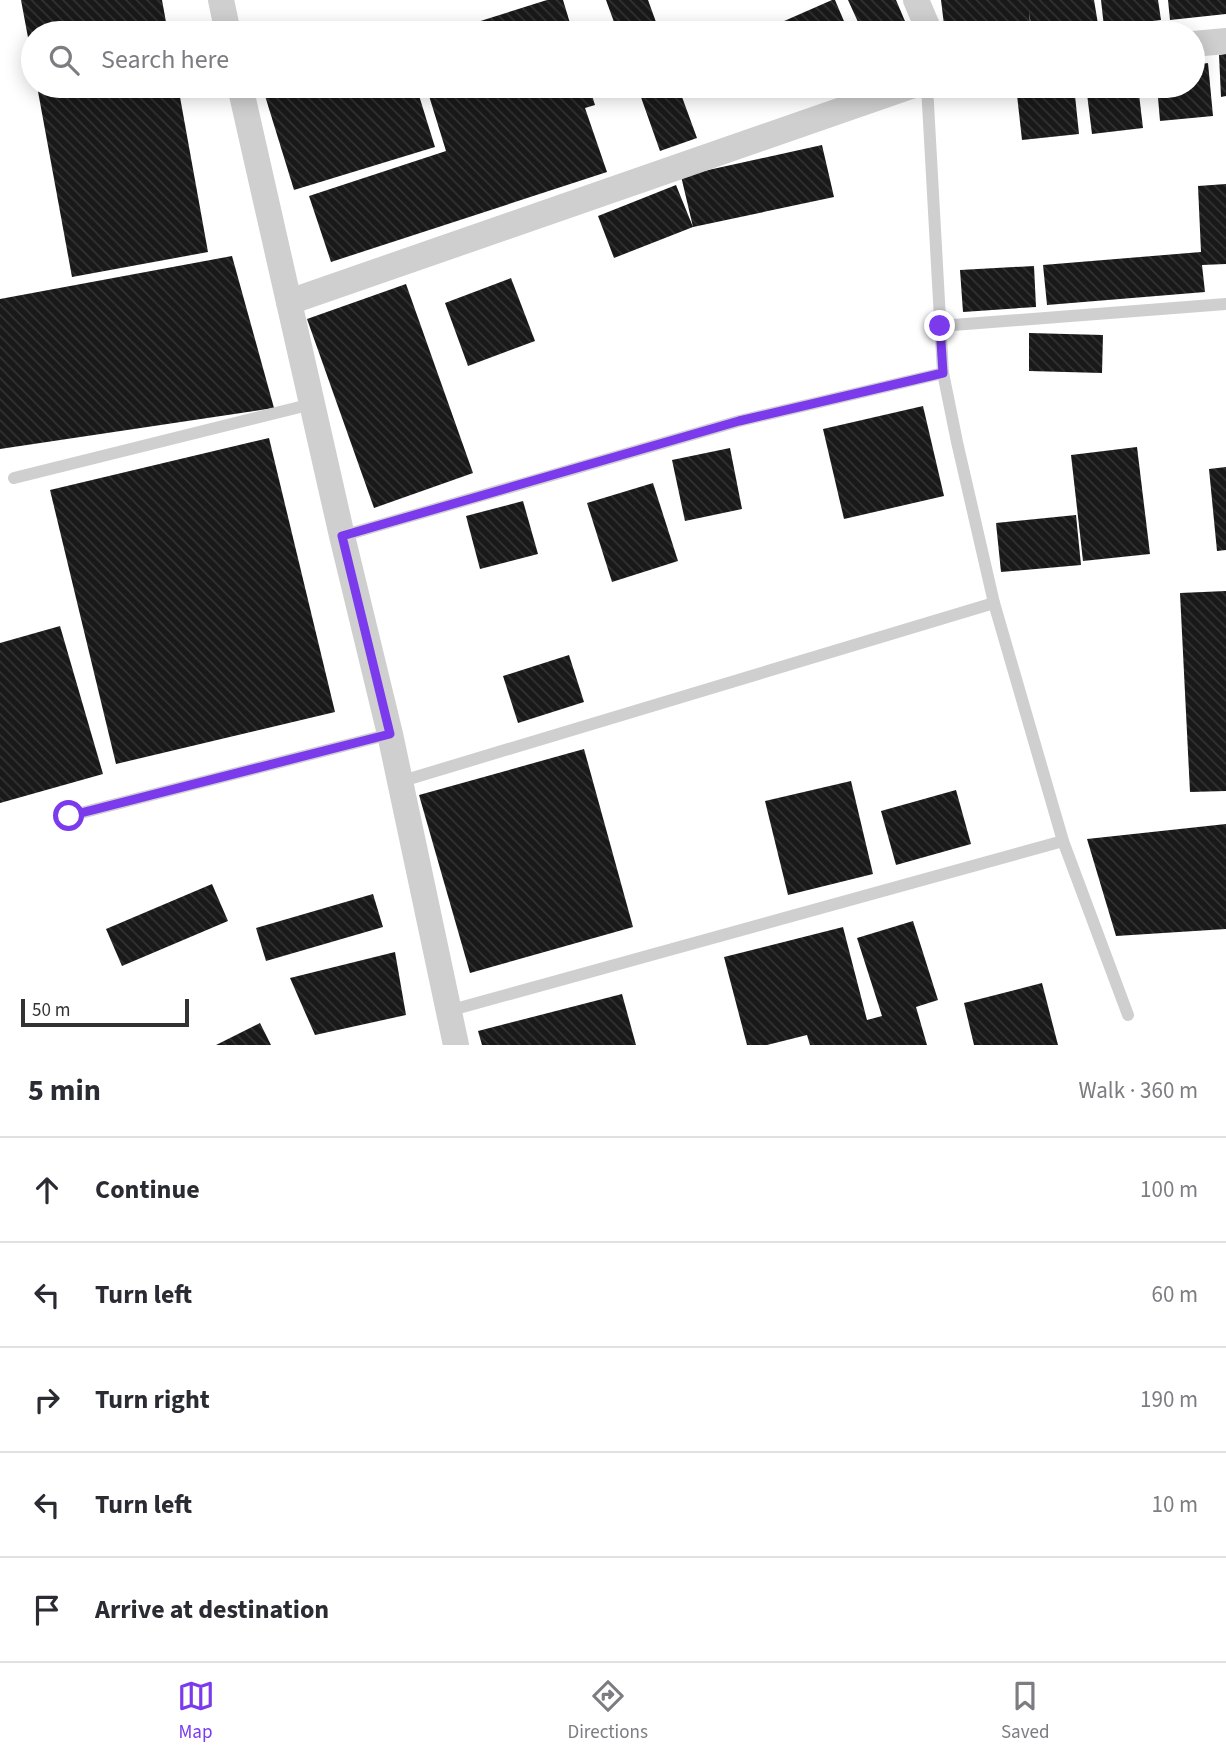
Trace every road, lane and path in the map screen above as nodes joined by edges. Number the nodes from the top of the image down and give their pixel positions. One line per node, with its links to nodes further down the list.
1 (220, 0): 3 (street)
2 (916, 0): 4 (street)
3 (225, 21)
4 (925, 21)
5 (1226, 41): 6 (street)
6 (1205, 43)
7 (243, 98): 10 (street)
8 (876, 98): 10 (street)
9 (928, 98): 12 (lane)
10 (289, 302): 14 (street)
11 (1226, 304): 12 (lane)
12 (940, 326): 13 (lane)
13 (943, 373): 16 (lane); 17 (lane)
14 (312, 404): 15 (lane); 16 (street)
15 (14, 478)
16 (342, 536): 18 (street)
17 (994, 603): 19 (lane); 21 (lane)
18 (390, 734): 19 (street); 20 (lane)
19 (400, 782): 22 (street)
20 (69, 816)
21 (1063, 841): 22 (lane); 23 (lane)
22 (448, 1011): 24 (street)
23 (1128, 1015)
24 (456, 1045)

